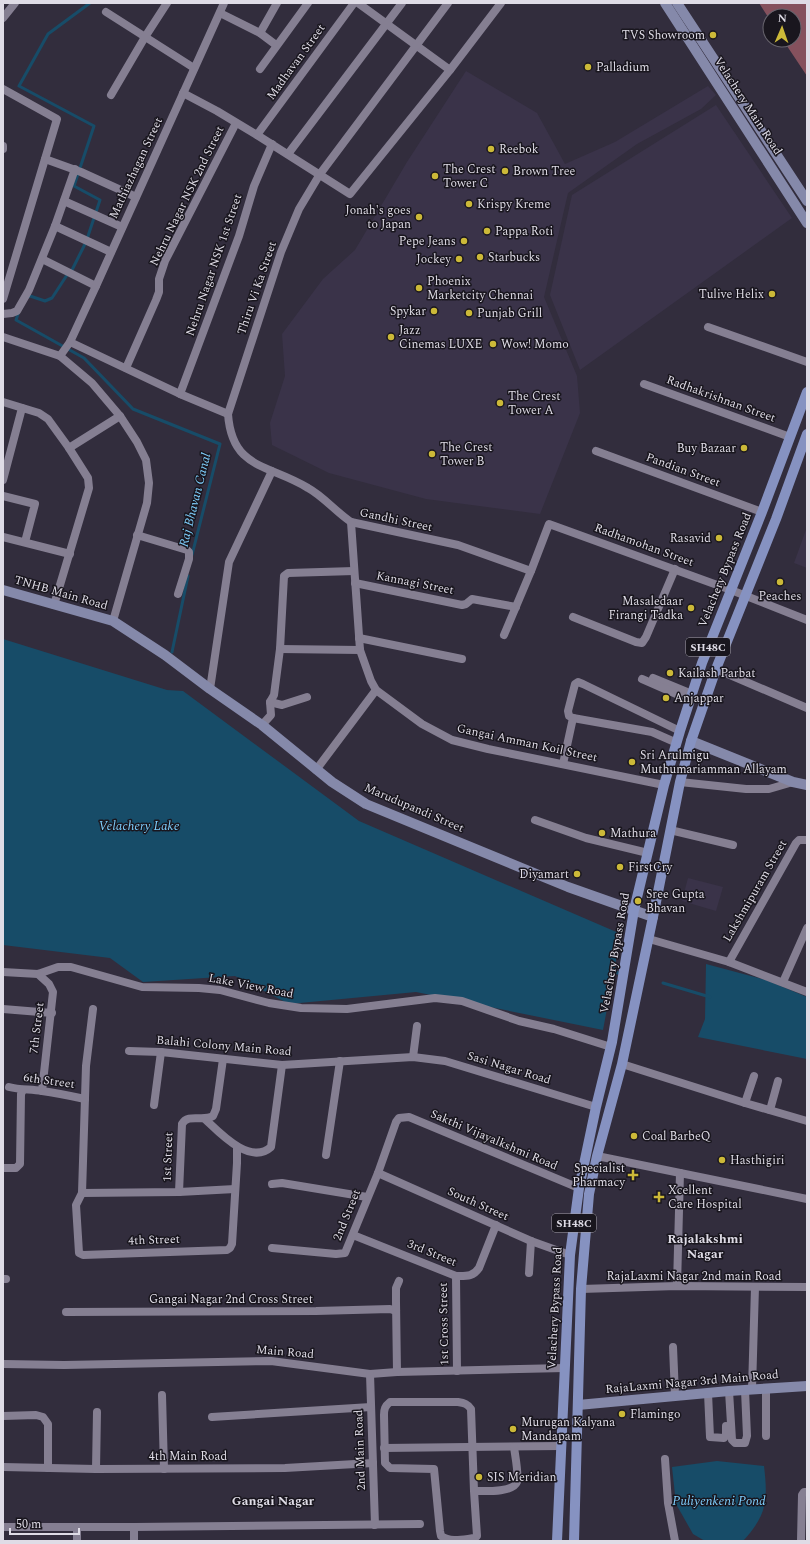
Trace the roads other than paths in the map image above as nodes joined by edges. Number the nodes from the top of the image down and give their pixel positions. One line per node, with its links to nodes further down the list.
1 (15, 3): 15 (street)
2 (167, 3): 18 (street)
3 (224, 3): 14 (street, Mathiazhagan Street)
4 (277, 3): 17 (street)
5 (308, 3): 19 (street)
6 (354, 3): 28 (street, Madhavan Street)
7 (358, 3): 16 (street)
8 (402, 3): 16 (street)
9 (448, 3): 20 (street, Thiru Vi Ka Street)
10 (501, 3): 23 (street)
11 (665, 3): 37 (street, Velachery Main Road)
12 (677, 3): 36 (street, Velachery Main Road)
13 (106, 12): 18 (street)
14 (220, 14): 17 (street); 21 (street, Mathiazhagan Street)
15 (3, 18)
16 (386, 24): 20 (street); 30 (street)
17 (260, 33): 19 (street)
18 (145, 37): 21 (street); 26 (street)
19 (276, 45): 22 (street)
20 (416, 45): 23 (street); 33 (street, Thiru Vi Ka Street)
21 (194, 68): 25 (street, Mathiazhagan Street)
22 (260, 69)
23 (450, 70): 33 (street)
24 (3, 89): 31 (street)
25 (183, 92): 27 (street); 34 (street, Mathiazhagan Street)
26 (111, 95)
27 (236, 123): 28 (street); 51 (street, Nehru Nagar NSK 2nd Street)
28 (257, 135): 29 (street)
29 (272, 144): 30 (street); 54 (street, Nehru Nagar NSK 1st Street)
30 (288, 154): 33 (street)
31 (45, 159): 32 (street); 42 (street)
32 (75, 169): 34 (street); 35 (street)
33 (320, 174): 57 (street, Thiru Vi Ka Street)
34 (136, 197): 39 (street, Mathiazhagan Street)
35 (64, 201): 38 (street); 39 (street)
36 (807, 201)
37 (807, 223)
38 (56, 226): 40 (street); 41 (street)
39 (122, 227): 40 (street, Mathiazhagan Street)
40 (111, 252): 43 (street, Mathiazhagan Street)
41 (42, 259): 43 (street); 45 (street)
42 (6, 281): 44 (street)
43 (96, 286): 48 (street, Mathiazhagan Street)
44 (3, 299)
45 (3, 314)
46 (708, 327): 50 (street)
47 (3, 337): 49 (street)
48 (69, 343): 49 (street, Mathiazhagan Street); 51 (street)
49 (62, 354): 58 (street)
50 (807, 362)
51 (126, 368): 54 (street)
52 (644, 384): 60 (street, Radhakrishnan Street)
53 (807, 392): 60 (main road, Velachery Bypass Road / SH48C)
54 (180, 394): 57 (street)
55 (3, 402): 56 (street)
56 (22, 408): 61 (street); 64 (street)
57 (228, 414): 63 (street, Gandhi Street)
58 (120, 416): 61 (street); 68 (street)
59 (807, 434): 79 (main road, Velachery Bypass Road / SH48C)
60 (790, 437): 66 (main road, Velachery Bypass Road / SH48C)
61 (70, 448): 71 (street)
62 (596, 451): 66 (street, Pandian Street)
63 (272, 471): 67 (street, Gandhi Street); 93 (street)
64 (3, 480)
65 (3, 496): 70 (street)
66 (762, 512): 77 (main road, Velachery Bypass Road / SH48C)
67 (351, 522): 73 (street, Gangai Amman Koil Street); 74 (street, Gandhi Street)
68 (137, 535): 78 (street); 84 (street)
69 (3, 537): 70 (street)
70 (25, 542): 71 (street)
71 (70, 554): 80 (street)
72 (675, 569): 74 (street, Radhamohan Street); 77 (street, Radhamohan Street); 82 (street)
73 (354, 571): 75 (street, Gangai Amman Koil Street); 87 (street)
74 (531, 571): 81 (street)
75 (355, 584): 81 (street, Kannagi Street); 86 (street, Gangai Amman Koil Street)
76 (3, 590): 80 (street, TNHB Main Road)
77 (731, 590): 79 (street, Radhamohan Street); 96 (main road, Velachery Bypass Road / SH48C)
78 (178, 594)
79 (745, 595): 83 (street, Radhamohan Street); 90 (main road, Velachery Bypass Road / SH48C)
80 (54, 605): 84 (street, TNHB Main Road)
81 (516, 608): 85 (street)
82 (573, 617)
83 (807, 620)
84 (113, 621): 93 (street, Marudupandi Street)
85 (504, 635)
86 (359, 638): 88 (street, Gangai Amman Koil Street); 89 (street)
87 (280, 649): 88 (street); 97 (street)
88 (360, 650): 94 (street, Gangai Amman Koil Street)
89 (462, 659)
90 (716, 669): 98 (street); 102 (main road, Velachery Bypass Road / SH48C)
91 (653, 678): 96 (street)
92 (642, 679): 96 (street)
93 (210, 689): 100 (street, Marudupandi Street)
94 (376, 690): 104 (street, Gangai Amman Koil Street); 105 (street)
95 (307, 697): 97 (street)
96 (691, 697): 101 (main road, Velachery Bypass Road / SH48C)
97 (270, 702): 100 (street)
98 (807, 708)
99 (573, 718): 101 (street); 103 (street); 104 (street)
100 (262, 725): 105 (street, Marudupandi Street)
101 (680, 732): 103 (main road, Velachery Bypass Road / SH48C)
102 (691, 741): 106 (main road, Velachery Bypass Road / SH48C); 107 (street)
103 (677, 743): 108 (main road, Velachery Bypass Road / SH48C)
104 (563, 764): 108 (street, Gangai Amman Koil Street)
105 (316, 770): 115 (street, Marudupandi Street)
106 (680, 782): 107 (street); 111 (main road, Velachery Bypass Road / SH48C)
107 (793, 782): 109 (street)
108 (664, 785): 114 (main road, Velachery Bypass Road / SH48C)
109 (807, 785)
110 (535, 820): 114 (street)
111 (670, 830): 113 (street); 116 (main road, Velachery Bypass Road / SH48C)
112 (807, 840): 119 (street, Lakshmipuram Street)
113 (733, 845)
114 (648, 853): 115 (main road, Velachery Bypass Road / SH48C)
115 (634, 910): 116 (street, Marudupandi Street); 128 (main road, Velachery Bypass Road / SH48C)
116 (653, 917): 118 (main road, Velachery Bypass Road / SH48C)
117 (807, 928): 122 (street)
118 (649, 938): 119 (street); 134 (main road, Velachery Bypass Road / SH48C)
119 (728, 962): 122 (street)
120 (3, 972): 121 (street, Lake View Road)
121 (38, 974): 126 (street, 7th Street); 128 (street, Lake View Road)
122 (783, 982): 123 (street)
123 (807, 992)
124 (92, 1009): 141 (street)
125 (3, 1010): 126 (street)
126 (52, 1013): 140 (street, 7th Street)
127 (416, 1026): 131 (street)
128 (611, 1047): 144 (main road, Velachery Bypass Road / SH48C)
129 (129, 1051): 130 (street, Balahi Colony Main Road)
130 (161, 1052): 132 (street, Balahi Colony Main Road); 143 (street)
131 (413, 1057): 133 (street, Balahi Colony Main Road); 144 (street, Sasi Nagar Road)
132 (223, 1059): 135 (street, Balahi Colony Main Road); 147 (street)
133 (340, 1060): 135 (street, Balahi Colony Main Road); 150 (street)
134 (622, 1064): 142 (street); 151 (main road, Velachery Bypass Road / SH48C)
135 (282, 1065): 149 (street)
136 (754, 1076): 142 (street)
137 (778, 1081): 145 (street)
138 (9, 1087): 139 (street, 6th Street)
139 (23, 1090): 140 (street, 6th Street); 152 (street)
140 (42, 1091): 141 (street, 6th Street)
141 (86, 1098): 159 (street)
142 (745, 1103): 145 (street)
143 (154, 1105)
144 (596, 1107): 156 (main road, Velachery Bypass Road / SH48C)
145 (770, 1110): 148 (street)
146 (399, 1118): 153 (street, 2nd Street); 156 (street, Sakthi Vijayalkshmi Road)
147 (204, 1119): 149 (street); 158 (street, 1st Street)
148 (807, 1121)
149 (237, 1147): 157 (street)
150 (326, 1155)
151 (597, 1156): 154 (street); 173 (main road, Velachery Bypass Road / SH48C)
152 (3, 1168)
153 (378, 1172): 160 (street, 2nd Street); 162 (street, South Street)
154 (680, 1173): 161 (street); 170 (street)
155 (272, 1184): 160 (street)
156 (579, 1188): 166 (main road, Velachery Bypass Road / SH48C)
157 (235, 1189): 158 (street); 159 (street, 4th Street)
158 (179, 1192): 159 (street)
159 (82, 1193)
160 (367, 1197): 163 (street, 2nd Street)
161 (807, 1199)
162 (496, 1226): 164 (street, South Street); 168 (street, 3rd Street)
163 (353, 1235): 165 (street, 2nd Street); 168 (street, 3rd Street)
164 (532, 1241): 166 (street, South Street); 167 (street)
165 (272, 1248)
166 (570, 1254): 178 (main road, Velachery Bypass Road / SH48C)
167 (529, 1274)
168 (456, 1276): 179 (street, 1st Cross Street)
169 (399, 1281): 174 (street)
170 (677, 1286): 171 (street, RajaLaxmi Nagar 2nd main Road); 173 (street, RajaLaxmi Nagar 2nd main Road)
171 (754, 1287): 172 (street, RajaLaxmi Nagar 2nd main Road); 184 (street)
172 (807, 1287)
173 (580, 1289): 189 (main road, Velachery Bypass Road / SH48C)
174 (396, 1311): 175 (street, Gangai Nagar 2nd Cross Street); 180 (street)
175 (66, 1312)
176 (673, 1347): 188 (street)
177 (3, 1364): 181 (street, Main Road)
178 (565, 1368): 179 (street, Main Road); 195 (main road, Velachery Bypass Road / SH48C)
179 (457, 1371): 180 (street, Main Road)
180 (397, 1372): 181 (street, Main Road)
181 (370, 1374): 190 (street, 2nd Main Road)
182 (807, 1386): 183 (street, RajaLaxmi Nagar 3rd Main Road)
183 (766, 1388): 184 (street, RajaLaxmi Nagar 3rd Main Road); 194 (street)
184 (749, 1389): 185 (street, RajaLaxmi Nagar 3rd Main Road); 185 (street)
185 (726, 1391): 186 (street, RajaLaxmi Nagar 3rd Main Road); 186 (street)
186 (708, 1393): 188 (street, RajaLaxmi Nagar 3rd Main Road)
187 (162, 1395): 204 (street)
188 (675, 1395): 189 (street, RajaLaxmi Nagar 3rd Main Road)
189 (578, 1405): 214 (main road, Velachery Bypass Road / SH48C)
190 (371, 1407): 193 (street); 200 (street, 2nd Main Road)
191 (97, 1412): 203 (street)
192 (3, 1416): 202 (street)
193 (212, 1417)
194 (766, 1436)
195 (561, 1446): 196 (street); 212 (main road, Velachery Bypass Road / SH48C)
196 (514, 1447): 198 (street); 205 (street)
197 (384, 1448): 198 (street); 198 (street); 213 (street)
198 (472, 1448): 205 (street)
199 (665, 1459): 217 (street)
200 (373, 1463): 204 (street, 4th Main Road); 208 (street, 2nd Main Road)
201 (3, 1468): 202 (street, 4th Main Road)
202 (48, 1468): 203 (street, 4th Main Road)
203 (96, 1469): 204 (street, 4th Main Road)
204 (164, 1469)
205 (474, 1491): 213 (street)
206 (807, 1492): 218 (street)
207 (420, 1524): 208 (street)
208 (375, 1525): 211 (street)
209 (3, 1527): 210 (street)
210 (77, 1527): 211 (street); 215 (street)
211 (134, 1527): 216 (street)
212 (556, 1539): 214 (main road)
213 (475, 1540)
214 (574, 1540)
215 (77, 1541)
216 (134, 1541)
217 (675, 1541)
218 (801, 1541)

